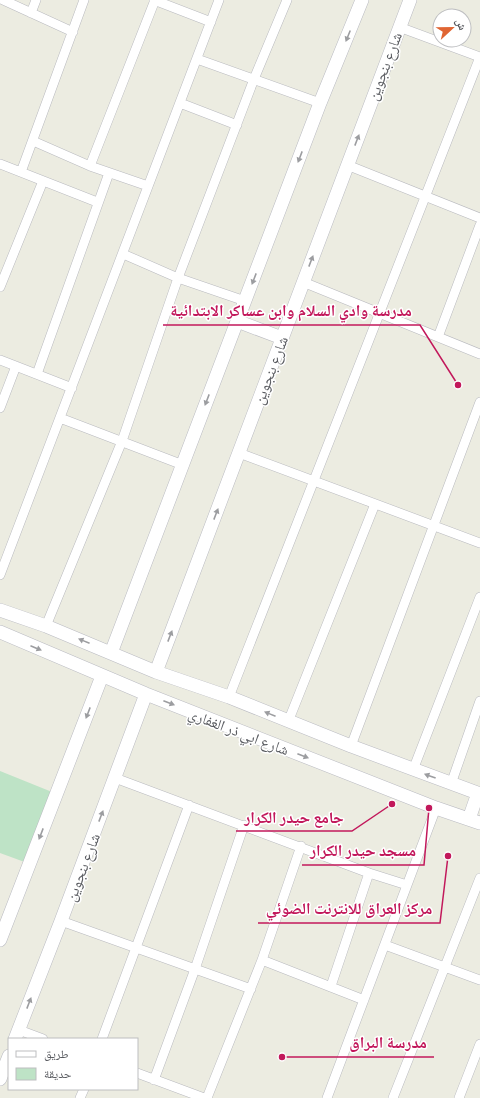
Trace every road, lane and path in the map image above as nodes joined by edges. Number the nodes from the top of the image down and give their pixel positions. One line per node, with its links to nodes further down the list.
1 (3, 0): 9 (street)
2 (36, 0): 9 (street)
3 (84, 0): 12 (street)
4 (155, 0): 10 (street); 22 (street)
5 (219, 0): 10 (street)
6 (287, 0): 15 (street)
7 (362, 0): 17 (street, one-way to 17)
8 (410, 0): 11 (street, شارع بنجوين)
9 (31, 13): 12 (street)
10 (211, 22): 14 (street)
11 (399, 27): 13 (street); 21 (street, شارع بنجوين, one-way to 11)
12 (73, 32): 19 (street)
13 (480, 57): 27 (street)
14 (197, 59): 15 (street); 16 (street)
15 (254, 79): 17 (street); 18 (street)
16 (180, 103): 18 (street); 26 (street)
17 (320, 103): 35 (street, one-way to 35)
18 (237, 125): 32 (street)
19 (33, 141): 22 (street); 23 (street)
20 (0, 164): 23 (street)
21 (347, 165): 27 (street); 33 (street, شارع بنجوين, one-way to 21)
22 (90, 166): 24 (street)
23 (21, 172): 25 (street)
24 (109, 173): 26 (street); 28 (street)
25 (43, 181): 28 (street); 34 (street)
26 (148, 186): 31 (street)
27 (425, 196): 29 (street); 36 (street)
28 (97, 202): 43 (street)
29 (480, 218)
30 (480, 225): 38 (street)
31 (123, 254): 32 (street); 44 (street)
32 (178, 278): 35 (street); 48 (street)
33 (303, 282): 36 (street); 39 (street, شارع بنجوين)
34 (0, 287)
35 (245, 301): 37 (street)
36 (379, 313): 38 (street); 51 (street)
37 (237, 321): 39 (street); 50 (street, one-way to 50)
38 (438, 337): 40 (street)
39 (282, 338): 49 (street, شارع بنجوين)
40 (480, 354)
41 (0, 360): 42 (street)
42 (16, 366): 43 (street); 46 (street)
43 (37, 374): 44 (street)
44 (72, 388): 47 (street)
45 (480, 402): 53 (street)
46 (0, 408)
47 (60, 418): 48 (street); 55 (street)
48 (122, 441): 50 (street); 58 (street)
49 (239, 453): 51 (street); 61 (street, شارع بنجوين, one-way to 49)
50 (183, 465): 60 (street)
51 (313, 481): 52 (street); 64 (street)
52 (375, 504): 53 (street); 66 (street)
53 (434, 526): 54 (street); 67 (street)
54 (480, 543)
55 (0, 575)
56 (480, 597): 68 (street)
57 (0, 610): 58 (street, شارع ابي ذر الغفاري)
58 (46, 626): 60 (street, شارع ابي ذر الغفاري, one-way to 58)
59 (0, 632): 62 (street, شارع ابي ذر الغفاري, one-way to 62)
60 (111, 653): 61 (street, شارع ابي ذر الغفاري)
61 (156, 672): 64 (street, شارع ابي ذر الغفاري)
62 (102, 676): 63 (street, شارع ابي ذر الغفاري); 81 (street, one-way to 81)
63 (146, 694): 69 (street, شارع بنجوين); 73 (street, شارع ابي ذر الغفاري, one-way to 73)
64 (229, 697): 66 (street, شارع ابي ذر الغفاري, one-way to 64)
65 (480, 701): 70 (street)
66 (288, 722): 67 (street, شارع ابي ذر الغفاري)
67 (351, 746): 68 (street, شارع ابي ذر الغفاري)
68 (413, 770): 70 (street, شارع ابي ذر الغفاري, one-way to 68)
69 (115, 778): 72 (street); 80 (street, شارع بنجوين, one-way to 69)
70 (451, 784): 71 (street, شارع ابي ذر الغفاري)
71 (479, 794): 74 (street)
72 (189, 805): 75 (street); 83 (street)
73 (436, 808): 74 (street, شارع ابي ذر الغفاري); 79 (street)
74 (474, 821)
75 (244, 825): 76 (street); 86 (street)
76 (301, 846): 77 (street); 84 (street)
77 (369, 872): 79 (street); 88 (street)
78 (480, 878): 85 (street)
79 (407, 885): 82 (street)
80 (61, 921): 83 (street); 91 (street, شارع بنجوين, one-way to 80)
81 (0, 940)
82 (385, 945): 85 (street); 90 (street)
83 (136, 948): 86 (street); 93 (street)
84 (262, 960): 88 (street); 89 (street)
85 (445, 967): 87 (street); 101 (street)
86 (195, 969): 89 (street); 98 (street)
87 (480, 980)
88 (331, 986): 90 (street)
89 (251, 989): 99 (street)
90 (364, 1000): 100 (street)
91 (17, 1034): 92 (street)
92 (38, 1038)
93 (102, 1038)
94 (480, 1044): 102 (street)
95 (8, 1059): 97 (street)
96 (138, 1073): 98 (street)
97 (0, 1079)
98 (154, 1080): 99 (street)
99 (206, 1098)
100 (327, 1098)
101 (392, 1098)
102 (459, 1098)

